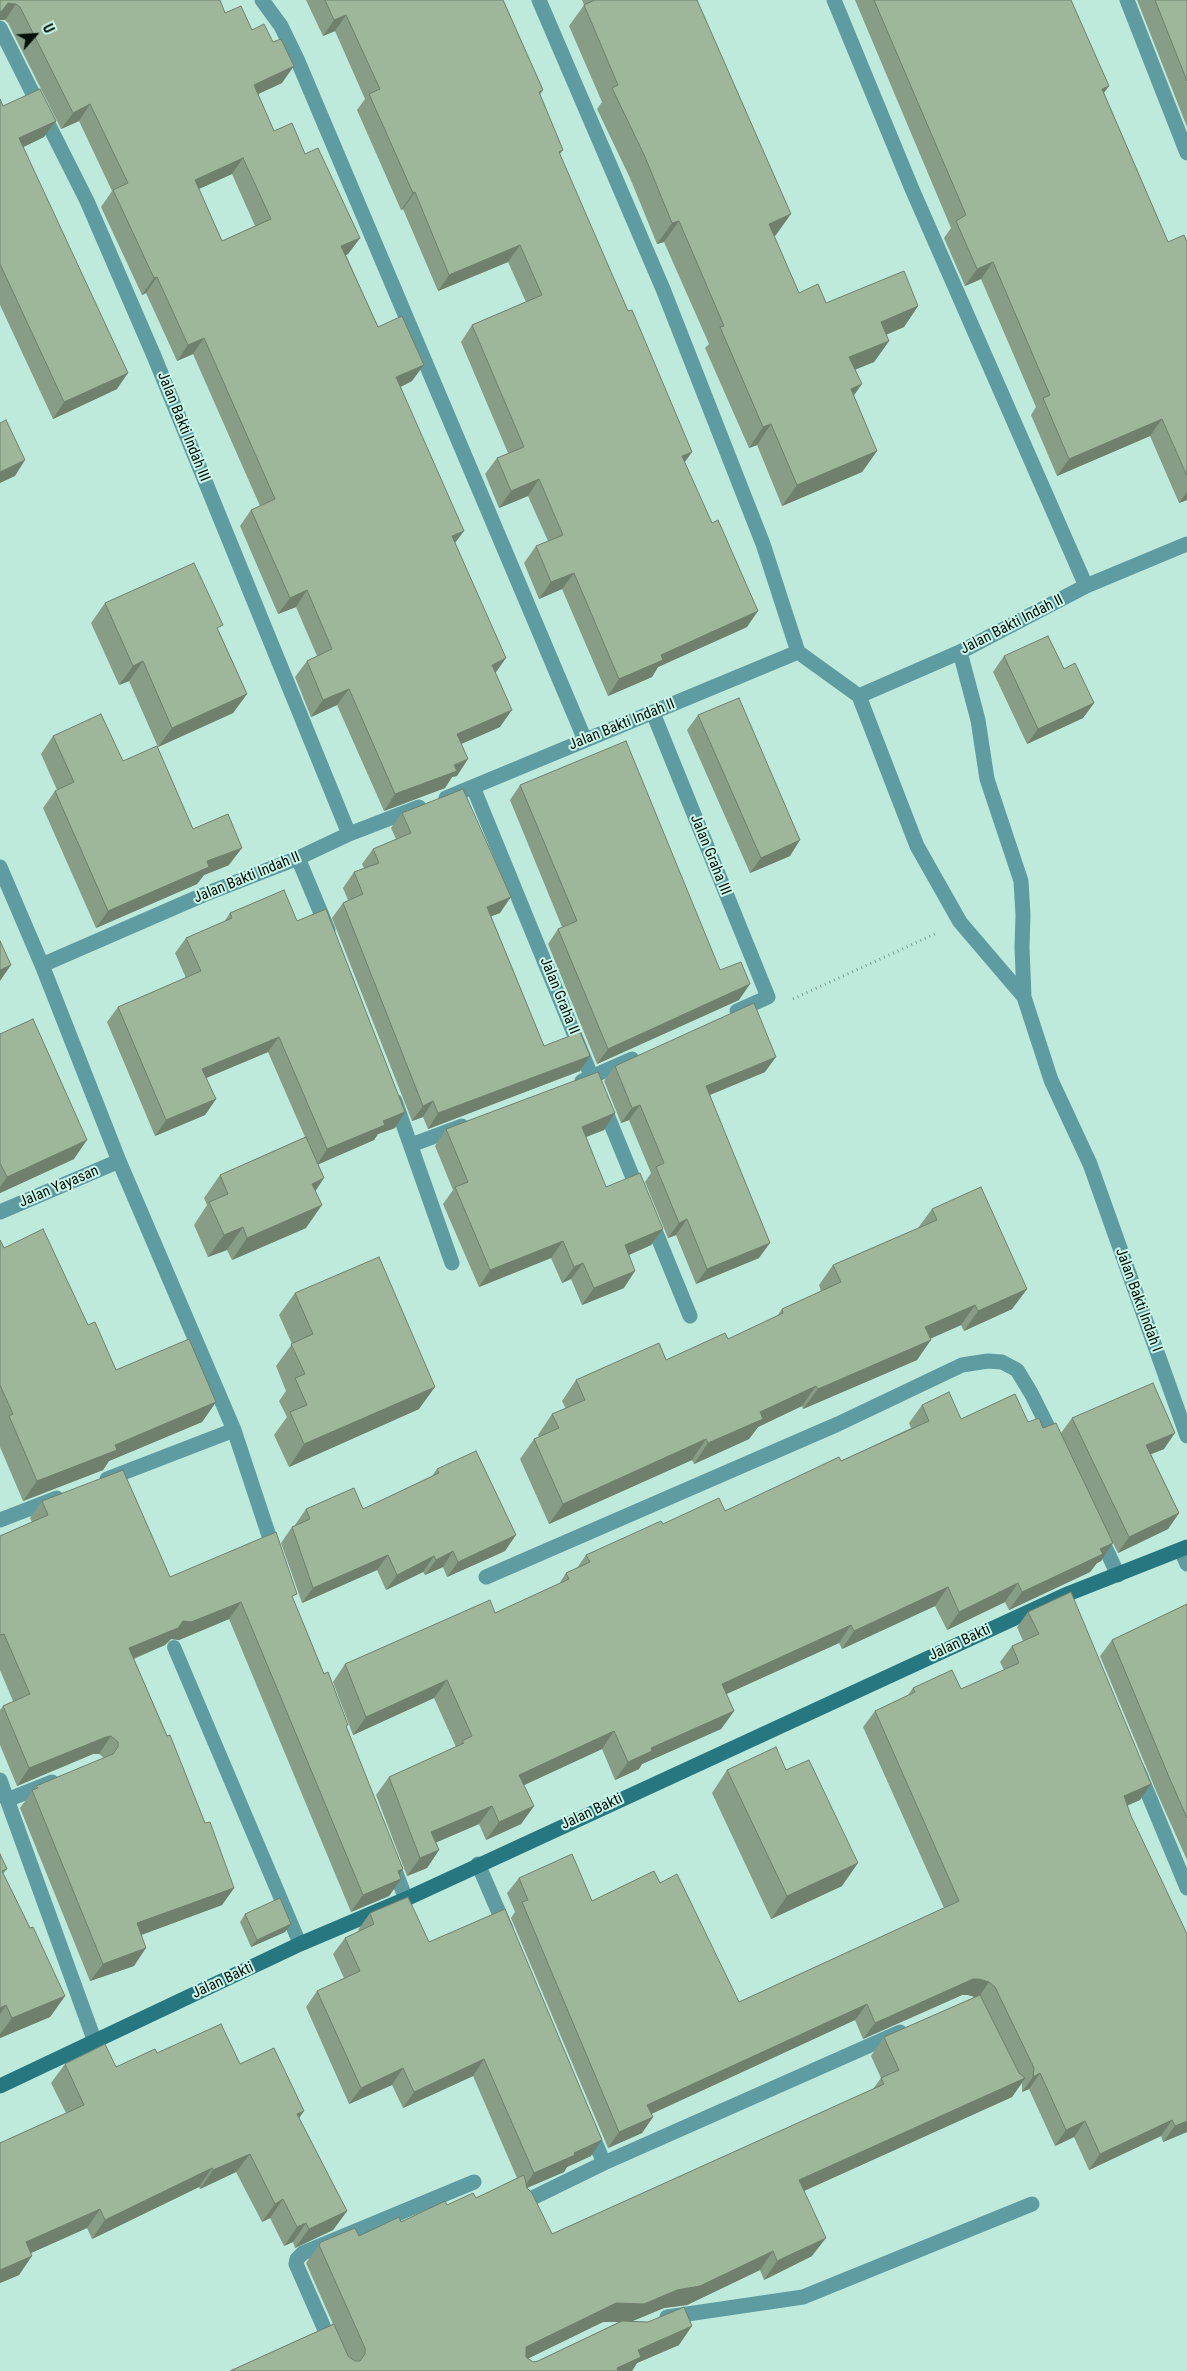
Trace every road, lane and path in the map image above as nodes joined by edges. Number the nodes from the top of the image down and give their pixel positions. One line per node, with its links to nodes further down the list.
1 (262, 0): 13 (street)
2 (539, 0): 9 (street)
3 (834, 0): 8 (street)
4 (1127, 0): 6 (street)
5 (0, 28): 15 (street, Jalan Bakti Indah III)
6 (1187, 153)
7 (1187, 544): 8 (street, Jalan Bakti Indah II)
8 (1086, 586): 10 (street, Jalan Bakti Indah II)
9 (798, 652): 11 (street); 12 (street, Jalan Bakti Indah II)
10 (960, 652): 11 (street, Jalan Bakti Indah II); 22 (street)
11 (859, 696): 18 (street)
12 (653, 713): 13 (street, Jalan Bakti Indah II); 21 (street, Jalan Graha III)
13 (585, 740): 14 (street, Jalan Bakti Indah II)
14 (474, 787): 15 (street, Jalan Bakti Indah II); 25 (street, Jalan Graha II)
15 (349, 834): 16 (street, Jalan Bakti Indah II)
16 (298, 858): 19 (street); 20 (street, Jalan Bakti Indah II)
17 (0, 867): 20 (street)
18 (960, 922): 21 (path); 22 (street)
19 (334, 946)
20 (42, 965): 30 (street)
21 (768, 998): 23 (street)
22 (1024, 998): 35 (street, Jalan Bakti Indah I)
23 (724, 1018)
24 (644, 1053): 25 (street)
25 (591, 1077): 26 (street); 33 (street, Jalan Graha II)
26 (564, 1088)
27 (391, 1090): 29 (street)
28 (474, 1122): 29 (street)
29 (411, 1145): 32 (street)
30 (119, 1161): 31 (street, Jalan Yayasan); 34 (street)
31 (0, 1212)
32 (452, 1264)
33 (690, 1316)
34 (234, 1430): 37 (street); 43 (street)
35 (1187, 1436)
36 (1060, 1453): 45 (street)
37 (94, 1484)
38 (75, 1491): 39 (street)
39 (0, 1520)
40 (1093, 1523): 44 (street)
41 (1184, 1548): 42 (street); 44 (street, Jalan Bakti)
42 (1187, 1564)
43 (280, 1571)
44 (1118, 1575): 46 (street, Jalan Bakti)
45 (486, 1577)
46 (1065, 1594): 47 (street); 54 (street, Jalan Bakti)
47 (1073, 1613)
48 (174, 1647): 57 (lane)
49 (1134, 1760): 55 (street)
50 (70, 1774): 52 (street)
51 (0, 1780): 52 (street)
52 (6, 1800): 60 (street)
53 (385, 1845): 56 (street)
54 (478, 1864): 56 (street, Jalan Bakti); 58 (street)
55 (1187, 1888)
56 (406, 1899): 57 (street, Jalan Bakti)
57 (300, 1944): 60 (street, Jalan Bakti)
58 (513, 1946)
59 (916, 2025): 63 (street)
60 (95, 2042): 61 (street, Jalan Bakti)
61 (0, 2086)
62 (585, 2118): 63 (street)
63 (604, 2163): 65 (street)
64 (474, 2182): 68 (street)
65 (522, 2203)
66 (1032, 2204): 67 (street)
67 (650, 2324)
68 (342, 2371)

